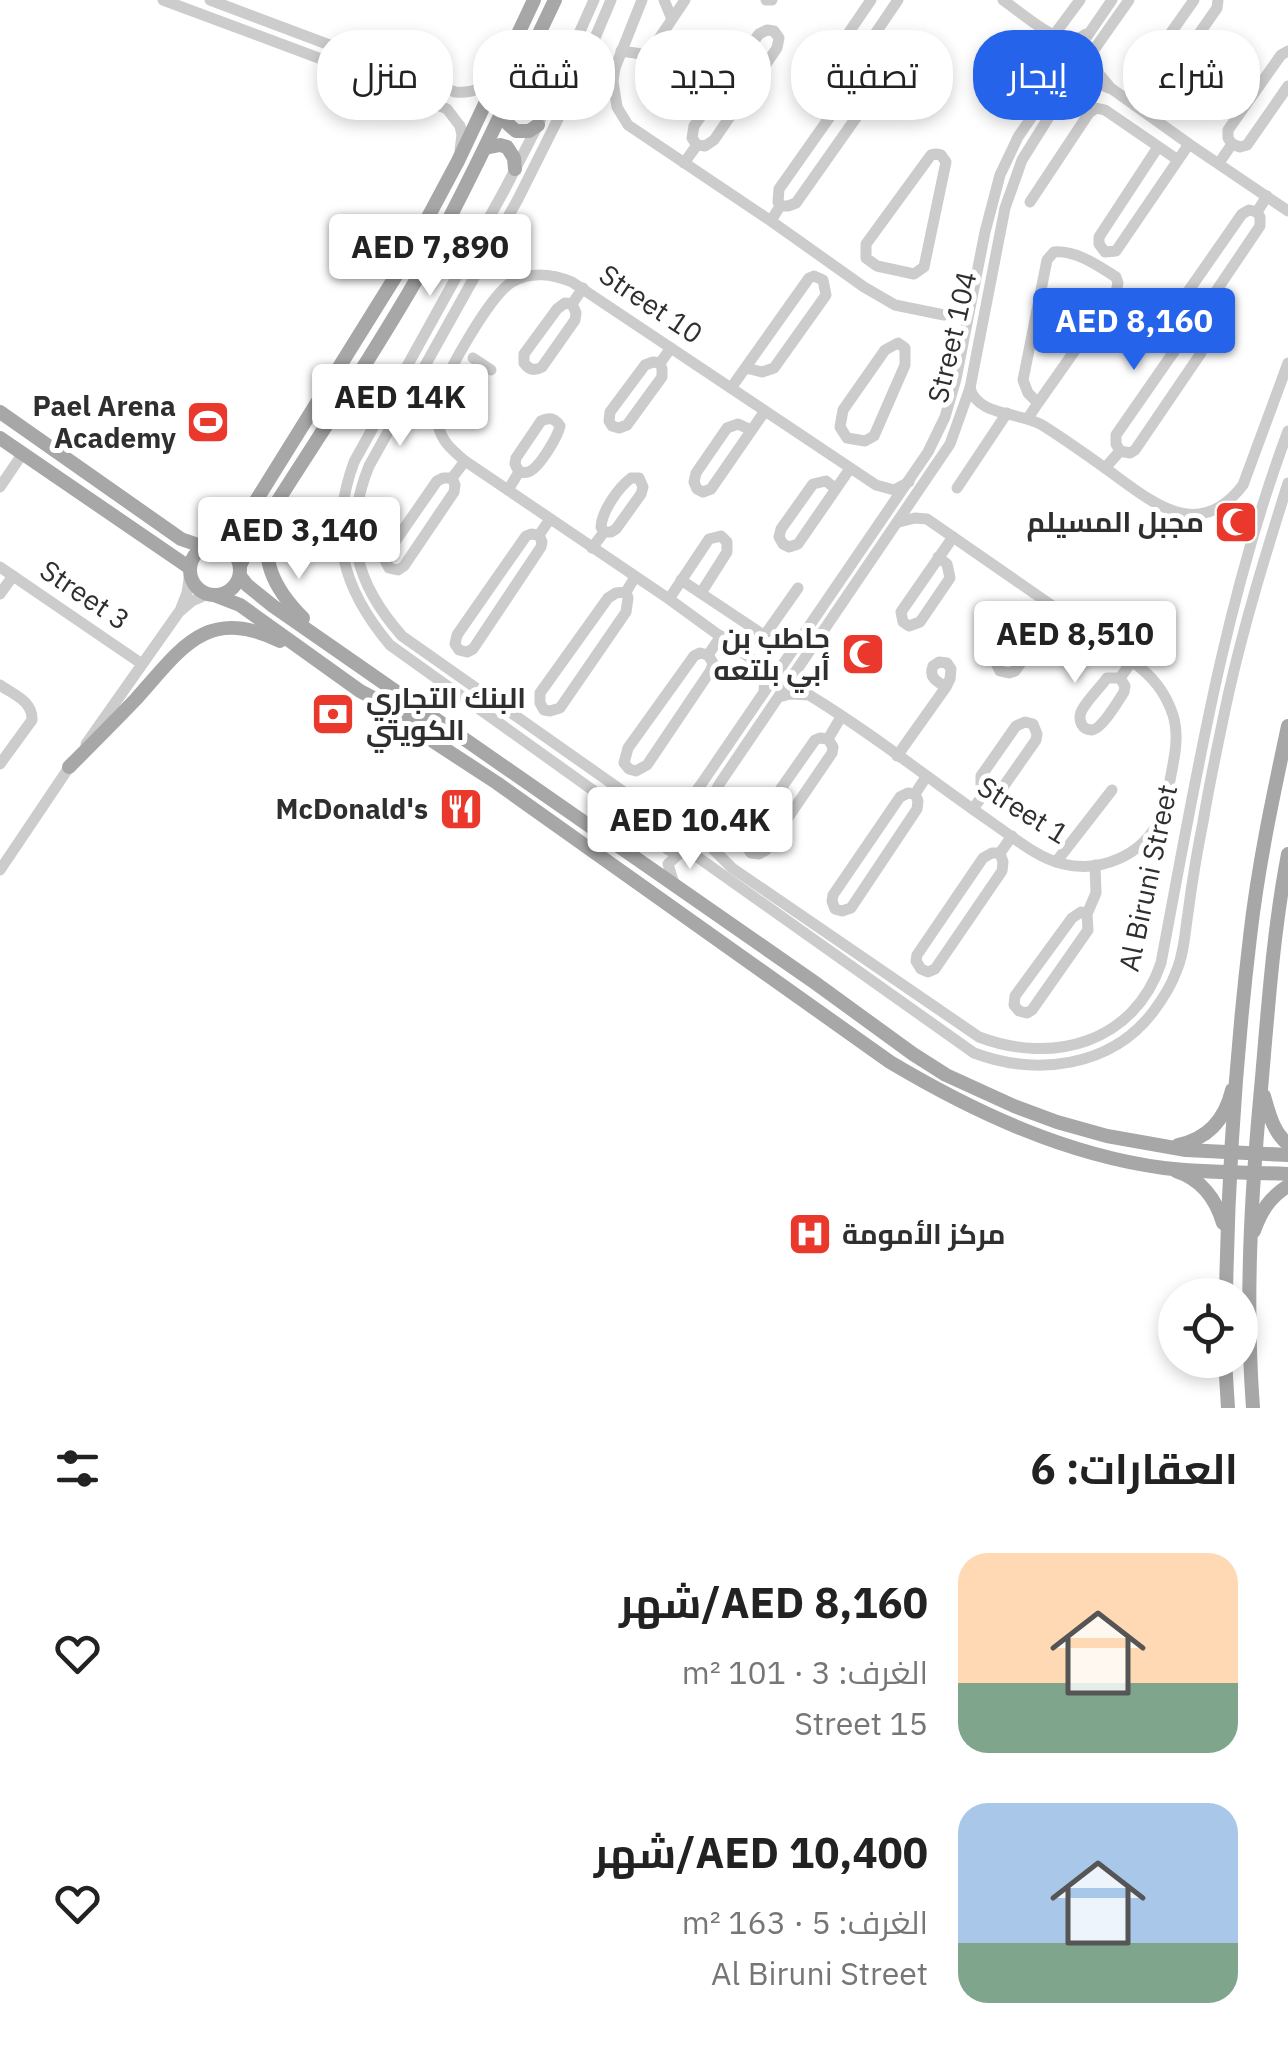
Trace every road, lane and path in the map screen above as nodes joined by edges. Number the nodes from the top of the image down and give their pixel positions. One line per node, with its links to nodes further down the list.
1 (162, 0): 29 (street)
2 (210, 0): 26 (street)
3 (594, 0): 42 (street)
4 (611, 0): 77 (street)
5 (642, 0): 28 (street)
6 (664, 0): 17 (street)
7 (685, 0): 17 (street)
8 (871, 0): 9 (street)
9 (898, 0)
10 (1003, 0): 20 (street)
11 (1080, 0): 21 (street)
12 (1112, 0): 22 (street, Street 104)
13 (1129, 0): 25 (street, Street 104)
14 (1194, 0): 23 (street)
15 (1218, 0): 24 (street)
16 (545, 3): 18 (main road); 19 (main road)
17 (672, 18): 28 (street)
18 (527, 30)
19 (535, 30)
20 (1047, 30)
21 (1058, 30)
22 (1091, 30)
23 (1173, 30)
24 (1202, 30)
25 (1103, 37)
26 (317, 40)
27 (1288, 51): 44 (street)
28 (622, 52): 51 (street)
29 (317, 58)
30 (1103, 79): 33 (street)
31 (1103, 85): 33 (street)
32 (1288, 86): 44 (street)
33 (1112, 89): 34 (street)
34 (1123, 97)
35 (453, 116): 49 (street)
36 (477, 120): 49 (main road)
37 (499, 120): 47 (main road)
38 (507, 120): 42 (main road)
39 (1031, 120): 53 (street, Street 104)
40 (1046, 120): 54 (street, Street 104)
41 (1156, 120): 43 (street)
42 (538, 126): 52 (street)
43 (1189, 144): 48 (street); 50 (street)
44 (1232, 144): 50 (street)
45 (697, 145): 45 (street); 51 (street)
46 (1158, 147): 48 (street); 48 (street); 56 (street)
47 (485, 148): 52 (main road); 65 (main road)
48 (1178, 160)
49 (458, 161): 63 (main road)
50 (1219, 163): 55 (street)
51 (684, 164): 60 (street)
52 (515, 170): 75 (street)
53 (1002, 172): 54 (street); 61 (street, Street 104)
54 (1014, 179): 62 (street, Street 104)
55 (1267, 196): 58 (street); 59 (street)
56 (1030, 202)
57 (780, 206): 57 (street); 60 (street)
58 (1288, 210)
59 (1257, 212): 59 (street)
60 (771, 220): 67 (street)
61 (985, 232): 62 (street); 70 (street, Street 104)
62 (999, 236): 83 (street, Street 104)
63 (402, 266): 65 (main road); 66 (main road)
64 (877, 266): 64 (street); 67 (street)
65 (418, 276): 69 (main road)
66 (394, 281): 69 (main road); 120 (main road)
67 (864, 287): 72 (street)
68 (583, 288): 71 (street); 74 (street, Street 10); 76 (street, Street 10)
69 (408, 292): 112 (main road)
70 (973, 293): 72 (street); 73 (street, Street 104)
71 (572, 304): 71 (street)
72 (944, 315): 73 (street)
73 (963, 343): 107 (street, Street 104)
74 (670, 348): 78 (street); 82 (street, Street 10)
75 (414, 353): 77 (street); 159 (street)
76 (467, 355): 81 (street); 84 (street, Street 10)
77 (426, 361): 156 (street)
78 (660, 363): 78 (street)
79 (1288, 363): 100 (street)
80 (746, 368): 80 (street); 82 (street)
81 (491, 370)
82 (731, 388): 86 (street, Street 10)
83 (970, 388): 87 (street); 90 (street, Street 104)
84 (440, 394): 89 (street); 99 (street)
85 (1038, 403): 85 (street); 91 (street)
86 (765, 411): 92 (street); 98 (street, Street 10)
87 (1001, 411): 90 (street); 91 (street); 109 (street)
88 (0, 412): 103 (main road)
89 (455, 418)
90 (960, 418): 107 (street, Street 104)
91 (1028, 418): 100 (street)
92 (750, 430): 92 (street)
93 (1288, 431): 174 (street, Al Biruni Street)
94 (0, 438): 97 (main road)
95 (847, 438): 95 (street); 98 (street)
96 (1120, 451): 96 (street); 100 (street)
97 (23, 454): 103 (main road); 108 (street); 125 (main road)
98 (833, 458): 101 (street, Street 10)
99 (464, 461): 104 (street); 111 (street)
100 (1105, 468)
101 (849, 470): 106 (street, Street 10); 110 (street)
102 (519, 472): 102 (street); 111 (street)
103 (89, 476): 120 (main road)
104 (452, 478): 104 (street)
105 (1288, 483): 175 (street, Al Biruni Street)
106 (876, 485): 107 (street); 114 (street)
107 (915, 485): 114 (street, Street 104); 115 (street); 116 (street, Street 104)
108 (0, 487)
109 (957, 488)
110 (836, 489): 110 (street)
111 (508, 490): 113 (street)
112 (276, 504): 126 (main road); 141 (main road)
113 (550, 519): 118 (street); 121 (street)
114 (885, 519): 124 (street, Street 104)
115 (927, 519): 116 (street); 119 (street, Street 1)
116 (899, 522): 136 (street, Street 104)
117 (604, 532): 117 (street); 121 (street)
118 (538, 535): 118 (street)
119 (952, 537): 122 (street); 137 (street, Street 1)
120 (210, 546): 125 (main road); 126 (main road)
121 (592, 548): 128 (street)
122 (938, 558): 122 (street)
123 (0, 566): 127 (street, Street 3)
124 (851, 566): 136 (street); 144 (street, Street 104)
125 (190, 570): 134 (main road); 138 (street)
126 (240, 571): 134 (main road); 141 (main road)
127 (13, 576): 133 (street); 147 (street, Street 3)
128 (635, 577): 131 (street); 135 (street)
129 (681, 580): 132 (street); 132 (street); 135 (street)
130 (798, 588): 132 (street)
131 (626, 592): 131 (street)
132 (700, 593)
133 (0, 594)
134 (211, 594): 138 (street); 143 (main road)
135 (669, 599): 140 (street)
136 (844, 600): 148 (street, Street 104)
137 (1048, 604): 139 (street); 145 (street, Street 1)
138 (180, 612): 147 (street)
139 (1036, 621): 139 (street)
140 (721, 636): 142 (street); 146 (street)
141 (337, 649): 158 (main road)
142 (708, 654): 142 (street)
143 (311, 656): 152 (main road); 167 (main road)
144 (785, 659): 146 (street); 153 (street, Street 104)
145 (1132, 661): 149 (street); 173 (street, Street 1)
146 (757, 663): 153 (street)
147 (142, 664): 167 (street)
148 (798, 665): 154 (street); 155 (street, Street 104)
149 (1120, 678): 149 (street)
150 (0, 685): 166 (street)
151 (946, 687): 165 (street)
152 (360, 691): 158 (main road); 194 (main road)
153 (764, 692): 164 (street, Street 104)
154 (808, 695): 155 (street); 160 (street, Street 1)
155 (779, 697): 168 (street, Street 104)
156 (494, 702): 157 (street); 159 (street)
157 (510, 712): 161 (street); 176 (street)
158 (430, 714): 186 (main road)
159 (485, 714): 161 (street)
160 (841, 717): 163 (street); 165 (street, Street 1)
161 (500, 725): 182 (street)
162 (1288, 726): 196 (main road)
163 (828, 739): 163 (street)
164 (727, 746): 168 (street); 176 (street, Street 104)
165 (897, 756): 169 (street, Street 1)
166 (0, 764)
167 (70, 767): 189 (street)
168 (724, 777): 180 (street, Street 104)
169 (926, 778): 172 (street); 177 (street, Street 1)
170 (1112, 790): 187 (street)
171 (986, 792): 171 (street); 177 (street)
172 (914, 794): 172 (street)
173 (1166, 800): 174 (street); 188 (street, Street 1)
174 (1190, 801): 175 (street); 178 (street, Al Biruni Street)
175 (1206, 804): 179 (street, Al Biruni Street)
176 (675, 809): 180 (street); 182 (street)
177 (973, 809): 181 (street, Street 1)
178 (1188, 816): 179 (street); 193 (street, Al Biruni Street)
179 (1203, 819): 193 (street, Al Biruni Street)
180 (702, 829): 183 (street); 192 (street, Al Biruni Street)
181 (1012, 836): 184 (street); 187 (street, Street 1)
182 (659, 837): 183 (street); 186 (street)
183 (683, 852): 190 (street); 192 (street, Al Biruni Street)
184 (1000, 854): 184 (street)
185 (1288, 854): 197 (main road)
186 (629, 855): 190 (main road)
187 (1056, 862): 188 (street, Street 1)
188 (1095, 865): 191 (street)
189 (0, 870)
190 (675, 887): 195 (main road)
191 (1087, 914): 191 (street)
192 (796, 920): 193 (street, Al Biruni Street)
193 (809, 929)
194 (797, 996): 195 (main road); 203 (main road)
195 (870, 1023): 199 (main road)
196 (1240, 1045): 199 (main road); 200 (main road)
197 (1261, 1088): 198 (main road); 201 (main road)
198 (1288, 1144)
199 (1168, 1147): 200 (main road)
200 (1232, 1152): 201 (main road); 204 (main road)
201 (1254, 1154): 202 (main road); 205 (main road)
202 (1288, 1155)
203 (1166, 1168): 204 (main road); 208 (main road)
204 (1230, 1171): 205 (main road); 208 (main road)
205 (1253, 1172): 206 (main road); 209 (main road)
206 (1288, 1174)
207 (1288, 1186): 209 (main road)
208 (1226, 1238): 210 (main road)
209 (1250, 1251): 211 (main road)
210 (1226, 1278)
211 (1249, 1278)
212 (1227, 1378): 214 (main road)
213 (1248, 1378): 215 (main road)
214 (1228, 1408)
215 (1253, 1408)

